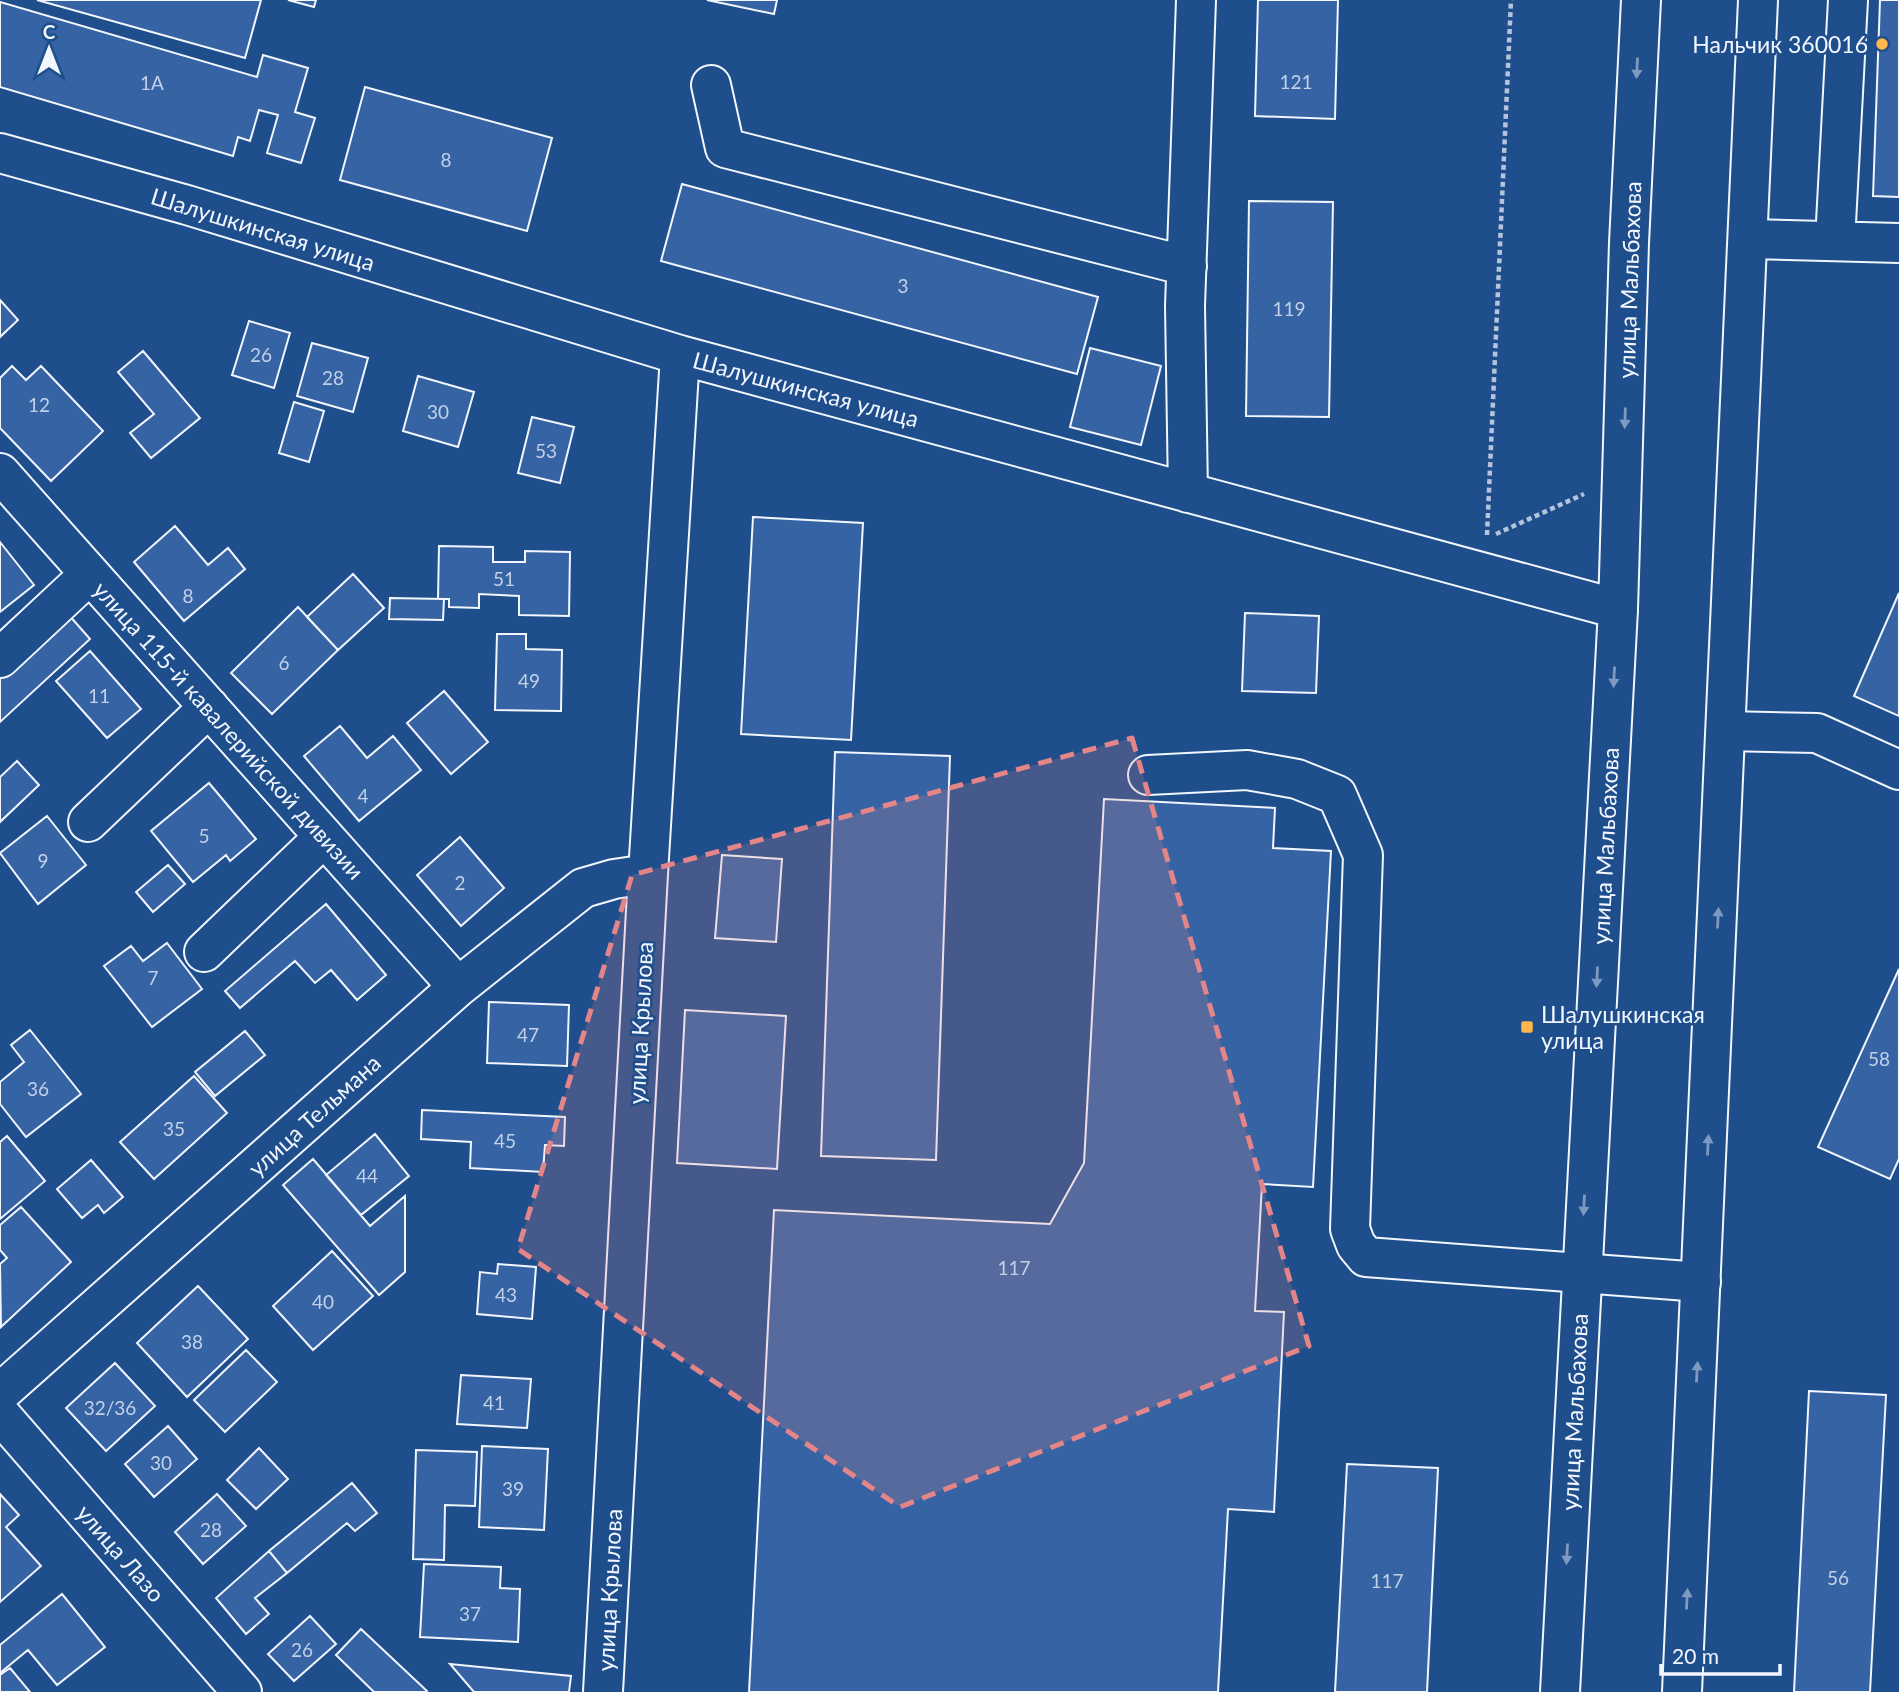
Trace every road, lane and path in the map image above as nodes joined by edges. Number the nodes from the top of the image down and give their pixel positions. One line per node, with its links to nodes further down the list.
1 (1196, 0): 11 (street)
2 (1511, 0): 14 (path)
3 (1641, 0): 17 (street, улица Мальбахова, one-way to 17)
4 (1758, 0): 8 (street)
5 (1848, 0): 9 (street)
6 (711, 85): 11 (street)
7 (0, 153): 12 (street, Шалушкинская улица)
8 (1748, 239): 9 (street); 20 (street)
9 (1835, 241): 10 (street)
10 (1899, 243)
11 (1187, 266): 15 (street)
12 (680, 355): 15 (street, Шалушкинская улица); 25 (street, улица Крылова)
13 (0, 473): 16 (street, улица 115-й кавалерийской дивизии)
14 (1591, 491)
15 (1188, 493): 17 (street, Шалушкинская улица)
16 (90, 574): 18 (street); 19 (street, улица 115-й кавалерийской дивизии)
17 (1618, 609): 28 (street, улица Мальбахова, one-way to 28)
18 (0, 658)
19 (209, 707): 23 (street); 24 (street, улица 115-й кавалерийской дивизии)
20 (1726, 731): 21 (street); 29 (street, one-way to 20)
21 (1899, 770)
22 (1148, 775): 28 (street)
23 (88, 822)
24 (324, 837): 26 (street); 27 (street, улица 115-й кавалерийской дивизии)
25 (648, 874): 27 (street, улица Тельмана); 33 (street, улица Крылова)
26 (204, 952)
27 (458, 987): 30 (street, улица Тельмана)
28 (1581, 1274): 29 (street); 34 (street, улица Мальбахова, one-way to 34)
29 (1701, 1282): 35 (street, one-way to 29)
30 (0, 1394)
31 (0, 1414): 32 (street, улица Лазо)
32 (242, 1692)
33 (603, 1692)
34 (1560, 1692)
35 (1682, 1692)

